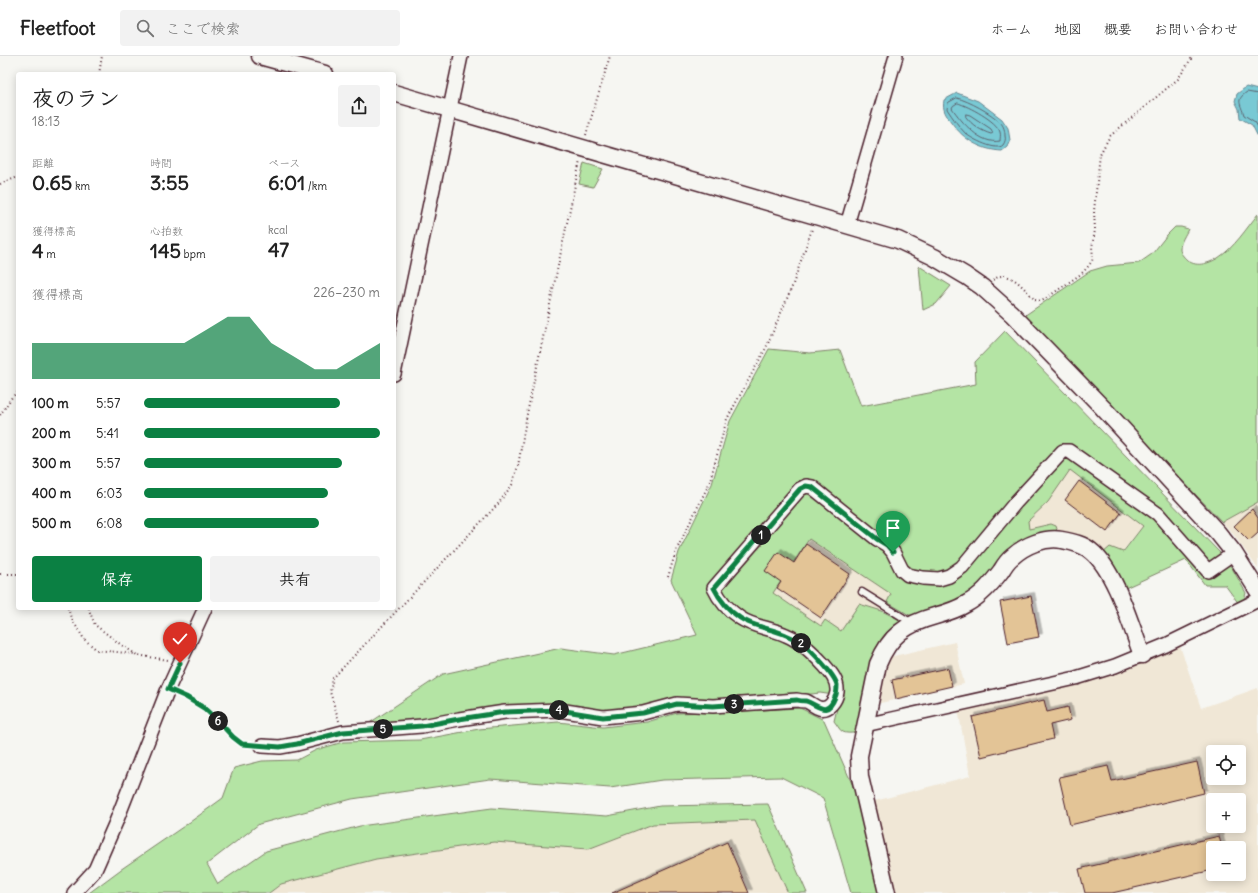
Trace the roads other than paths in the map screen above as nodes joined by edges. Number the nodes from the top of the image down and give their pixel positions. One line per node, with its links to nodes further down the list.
1 (260, 56): 4 (street)
2 (461, 56): 6 (street)
3 (896, 56): 7 (street)
4 (318, 72)
5 (396, 95): 6 (street)
6 (449, 109): 7 (street); 8 (street)
7 (847, 225): 9 (street)
8 (396, 364)
9 (1234, 553): 10 (street); 17 (street)
10 (1258, 591)
11 (862, 592): 14 (lane)
12 (1258, 600): 15 (street)
13 (204, 610): 18 (street)
14 (914, 624): 15 (street); 16 (street)
15 (1142, 656): 16 (street)
16 (865, 725): 19 (street)
17 (262, 746)
18 (74, 893)
19 (886, 893)

